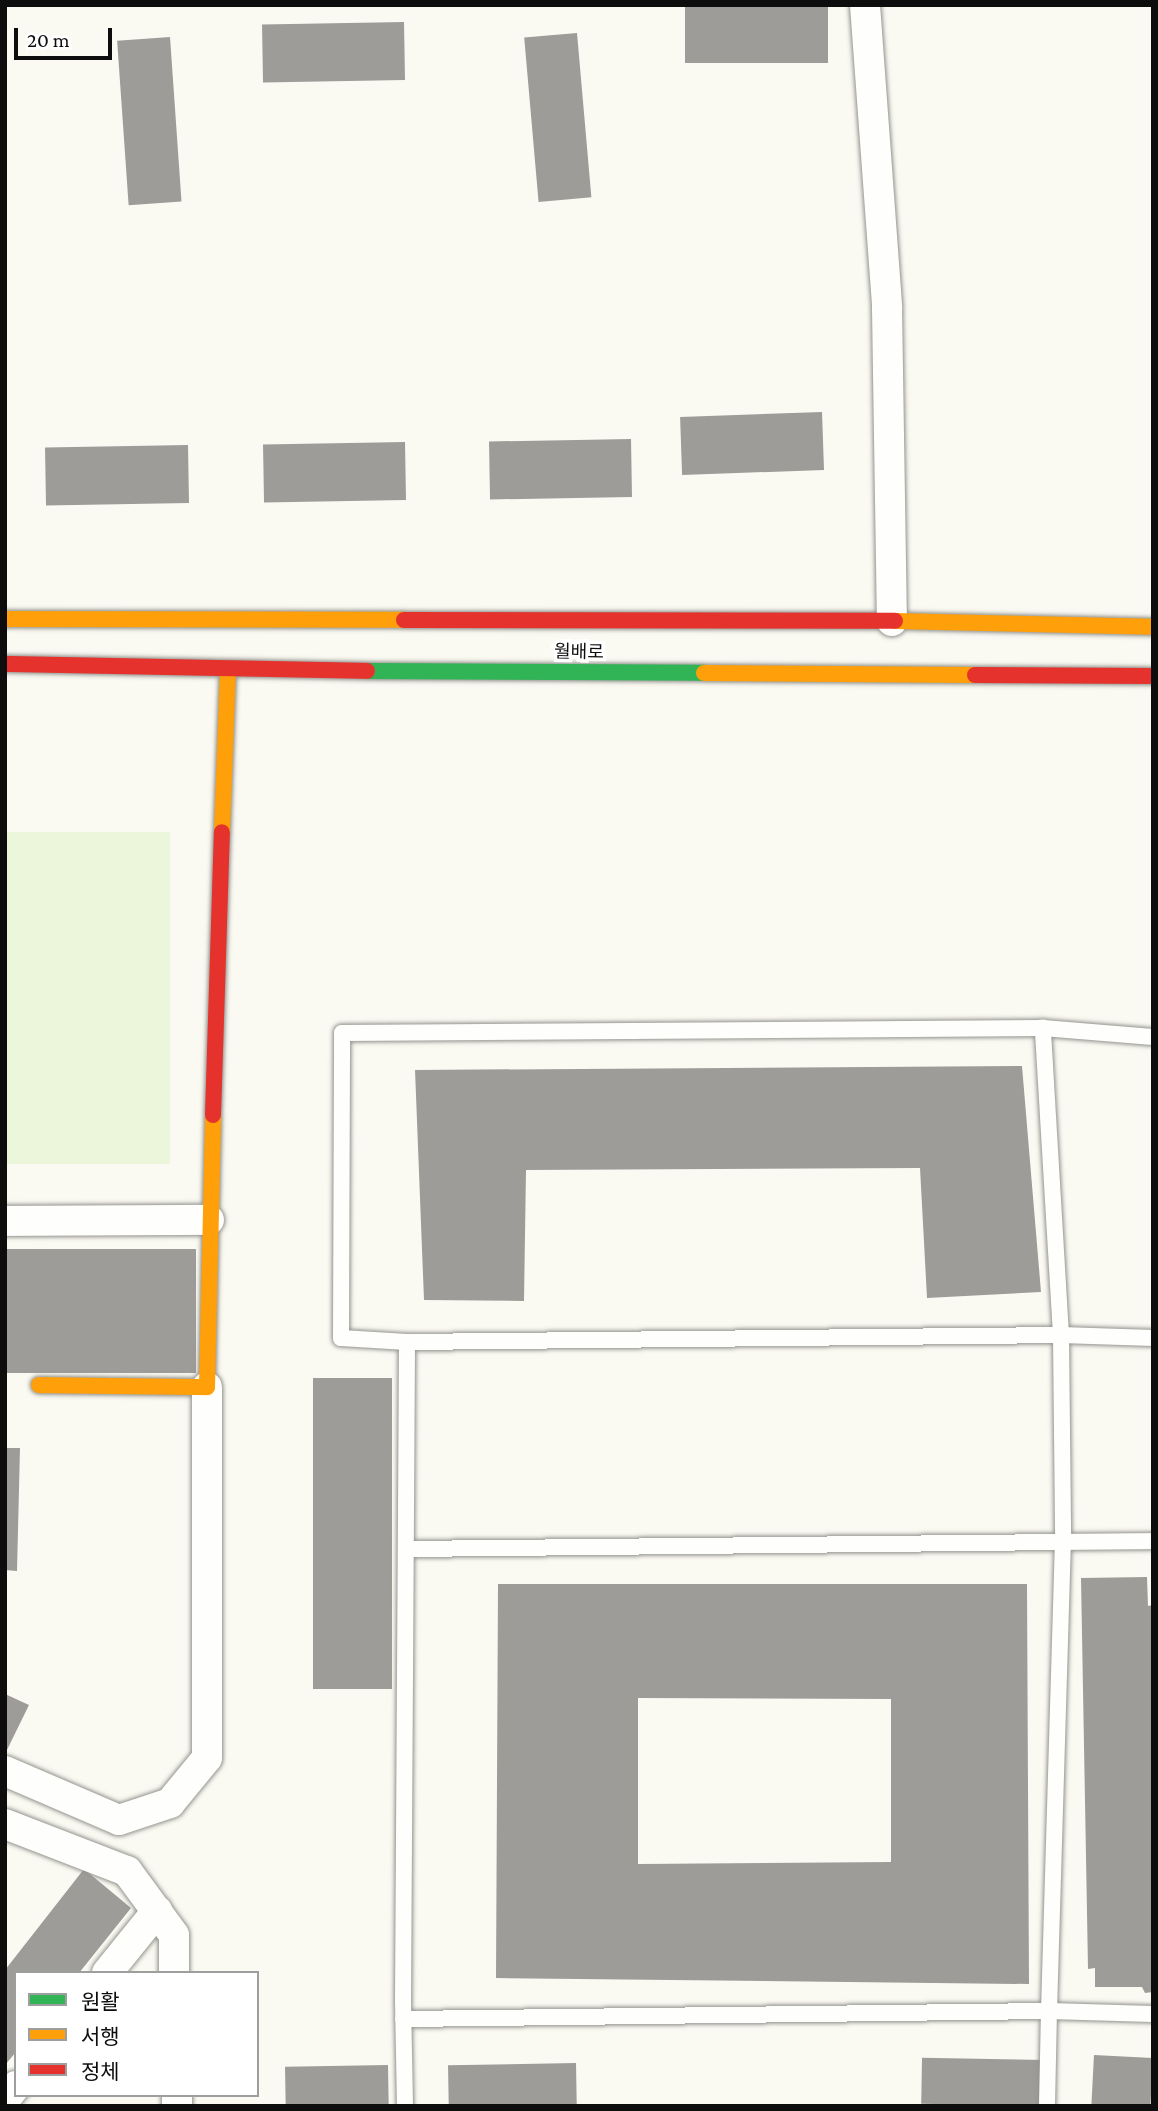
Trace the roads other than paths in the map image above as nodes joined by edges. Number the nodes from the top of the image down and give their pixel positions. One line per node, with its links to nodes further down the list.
1 (865, 5): 3 (street)
2 (5, 619): 3 (main road, 월배로)
3 (892, 621): 4 (main road, 월배로)
4 (1153, 627)
5 (5, 664): 6 (main road, 월배로)
6 (228, 670): 7 (main road, 월배로); 10 (main road)
7 (1153, 676)
8 (1043, 1028): 9 (lane); 12 (lane); 14 (lane)
9 (1153, 1037)
10 (209, 1220): 11 (street); 16 (main road)
11 (5, 1221)
12 (1061, 1335): 13 (lane); 14 (lane); 18 (lane)
13 (1153, 1338)
14 (407, 1342): 19 (lane)
15 (39, 1385): 16 (main road)
16 (207, 1387): 20 (street)
17 (1153, 1541): 18 (lane)
18 (1063, 1542): 19 (lane); 25 (lane)
19 (405, 1549): 27 (lane)
20 (5, 1771)
21 (5, 1824): 22 (street)
22 (156, 1910): 23 (street); 24 (street)
23 (109, 1971)
24 (174, 1971)
25 (1049, 2011): 26 (lane); 27 (lane); 29 (lane)
26 (1153, 2014)
27 (403, 2019): 28 (lane)
28 (405, 2106)
29 (1047, 2106)

